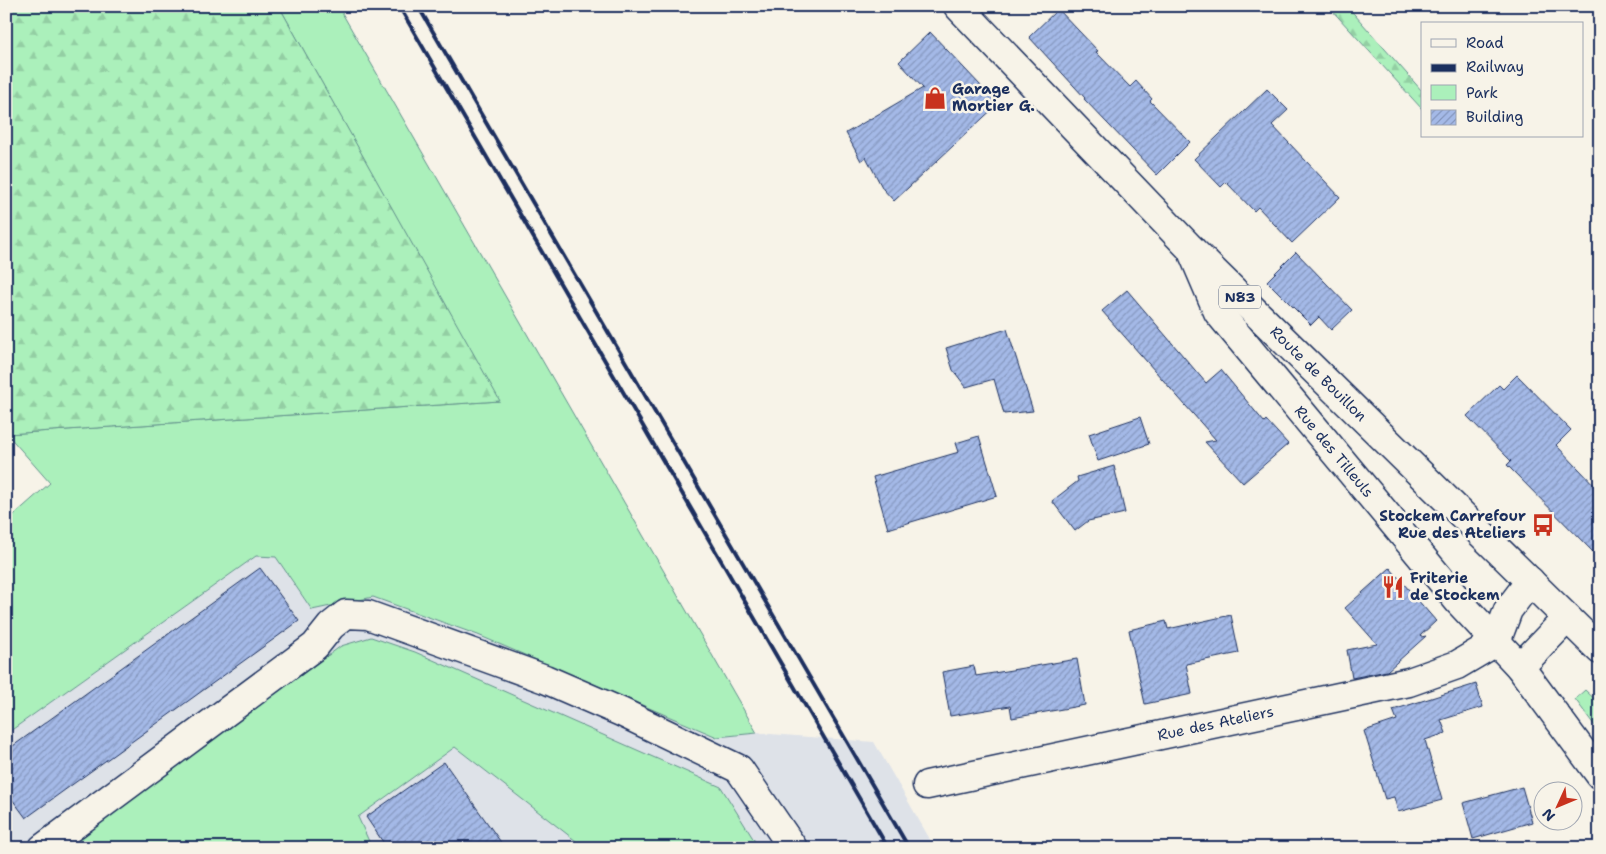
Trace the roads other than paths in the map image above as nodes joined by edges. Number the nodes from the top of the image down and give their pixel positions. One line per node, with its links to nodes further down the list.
1 (958, 6): 2 (street, Route de Bouillon / N83)
2 (1191, 249): 3 (street, Route de Bouillon / N83); 5 (street, Rue des Tilleuls)
3 (1530, 581): 4 (street, Route de Bouillon / N83); 5 (street)
4 (1567, 618): 6 (street, Route de Bouillon / N83); 7 (street)
5 (1496, 642): 7 (street, Rue des Tilleuls); 9 (street, Rue des Ateliers)
6 (1600, 650)
7 (1520, 667): 8 (street, Rue des Tilleuls)
8 (1600, 775)
9 (927, 785)
10 (43, 848): 11 (street)
11 (793, 848)

